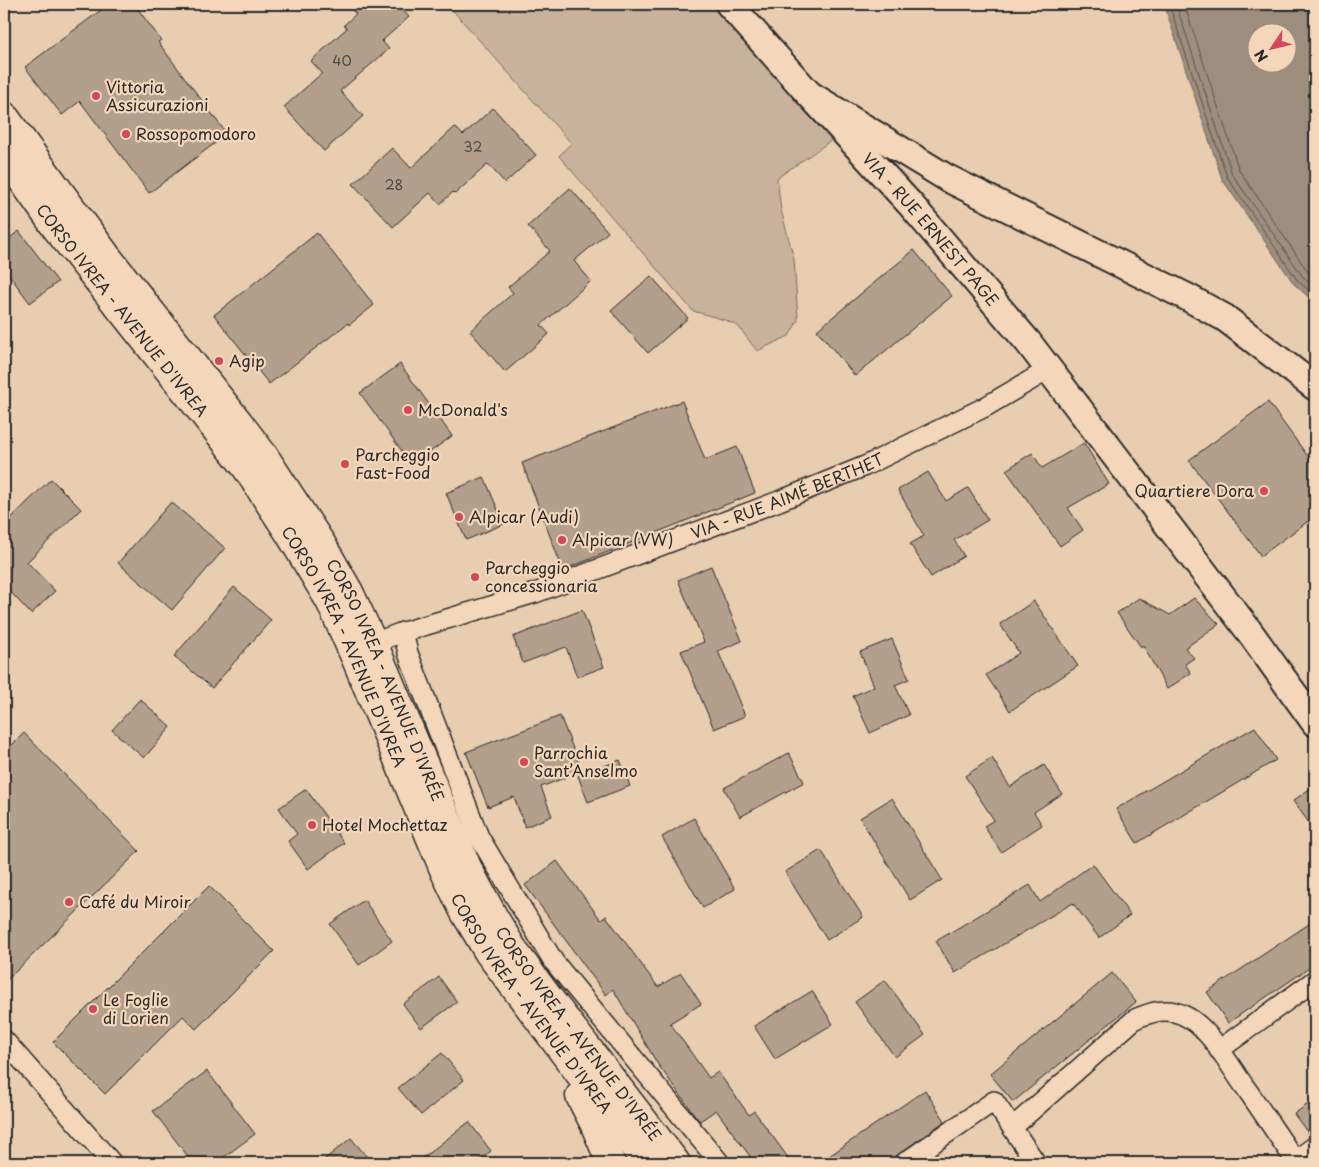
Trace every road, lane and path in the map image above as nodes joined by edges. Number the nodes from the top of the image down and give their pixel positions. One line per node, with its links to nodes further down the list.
1 (729, 4): 2 (street, VIA - RUE ERNEST PAGE)
2 (810, 94): 6 (street, VIA - RUE ERNEST PAGE); 7 (street)
3 (4, 116): 5 (main road, CORSO IVREA - AVENUE D'IVREA)
4 (4, 154): 12 (main road, CORSO IVREA - AVENUE D'IVREA)
5 (108, 258): 9 (main road, CORSO IVREA - AVENUE D'IVRÉE)
6 (1048, 370): 8 (street, VIA - RUE AIMÉ BERTHET); 10 (street, VIA - RUE ERNEST PAGE)
7 (1315, 387)
8 (403, 632): 9 (street, VIA - RUE AIMÉ BERTHET); 22 (street)
9 (373, 643): 21 (main road, CORSO IVREA - AVENUE D'IVRÉE)
10 (1315, 723)
11 (1315, 980): 14 (street)
12 (544, 1028): 19 (main road); 20 (main road, CORSO IVREA - AVENUE D'IVREA)
13 (4, 1040): 18 (street)
14 (1220, 1050): 15 (street); 17 (street)
15 (1013, 1127): 23 (street); 24 (street)
16 (1315, 1146): 17 (street)
17 (1294, 1162)
18 (112, 1163)
19 (611, 1163)
20 (647, 1163)
21 (676, 1163)
22 (720, 1163)
23 (904, 1163)
24 (1036, 1163)

